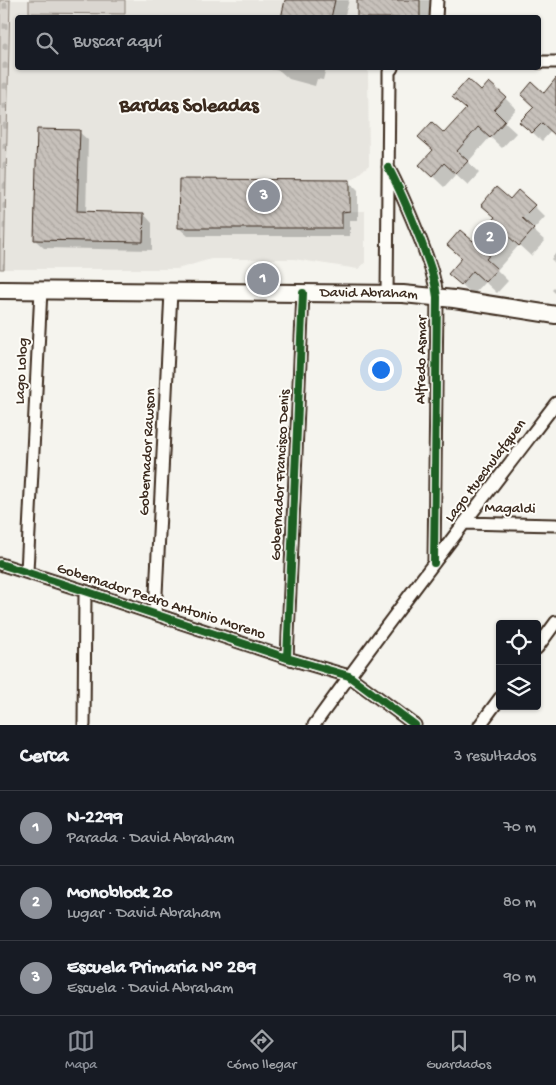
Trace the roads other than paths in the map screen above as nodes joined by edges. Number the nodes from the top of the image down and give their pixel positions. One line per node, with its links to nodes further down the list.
1 (437, 0): 2 (street)
2 (436, 15)
3 (541, 62): 4 (street)
4 (556, 62)
5 (390, 70): 6 (street, Alfredo Asmar)
6 (388, 167): 11 (street, Alfredo Asmar); 12 (street, Alfredo Asmar)
7 (0, 290): 8 (main road, David Abraham)
8 (40, 290): 9 (main road, David Abraham); 19 (street, Lago Lolog)
9 (171, 292): 10 (main road, David Abraham); 21 (street, Gobernador Rawson)
10 (303, 293): 11 (main road, David Abraham); 24 (street, Gobernador Francisco Denis)
11 (386, 294): 12 (main road, David Abraham)
12 (437, 297): 13 (main road, David Abraham); 17 (street, Alfredo Asmar)
13 (556, 315)
14 (556, 403): 15 (street, Lago Huechulafquen)
15 (464, 524): 16 (street, Magaldi); 17 (street, Lago Huechulafquen)
16 (556, 525)
17 (434, 563): 25 (street, Lago Huechulafquen)
18 (0, 564): 19 (street, Gobernador Pedro Antonio Moreno)
19 (27, 572): 20 (street, Gobernador Pedro Antonio Moreno)
20 (85, 591): 21 (street, Gobernador Pedro Antonio Moreno); 27 (street)
21 (155, 614): 24 (street, Gobernador Pedro Antonio Moreno)
22 (556, 622): 23 (street)
23 (541, 643)
24 (287, 658): 25 (street, Gobernador Pedro Antonio Moreno)
25 (349, 676): 28 (street, Lago Huechulafquen); 29 (street, Gobernador Pedro Antonio Moreno)
26 (496, 703): 30 (street)
27 (84, 725)
28 (314, 725)
29 (415, 725)
30 (480, 725)

